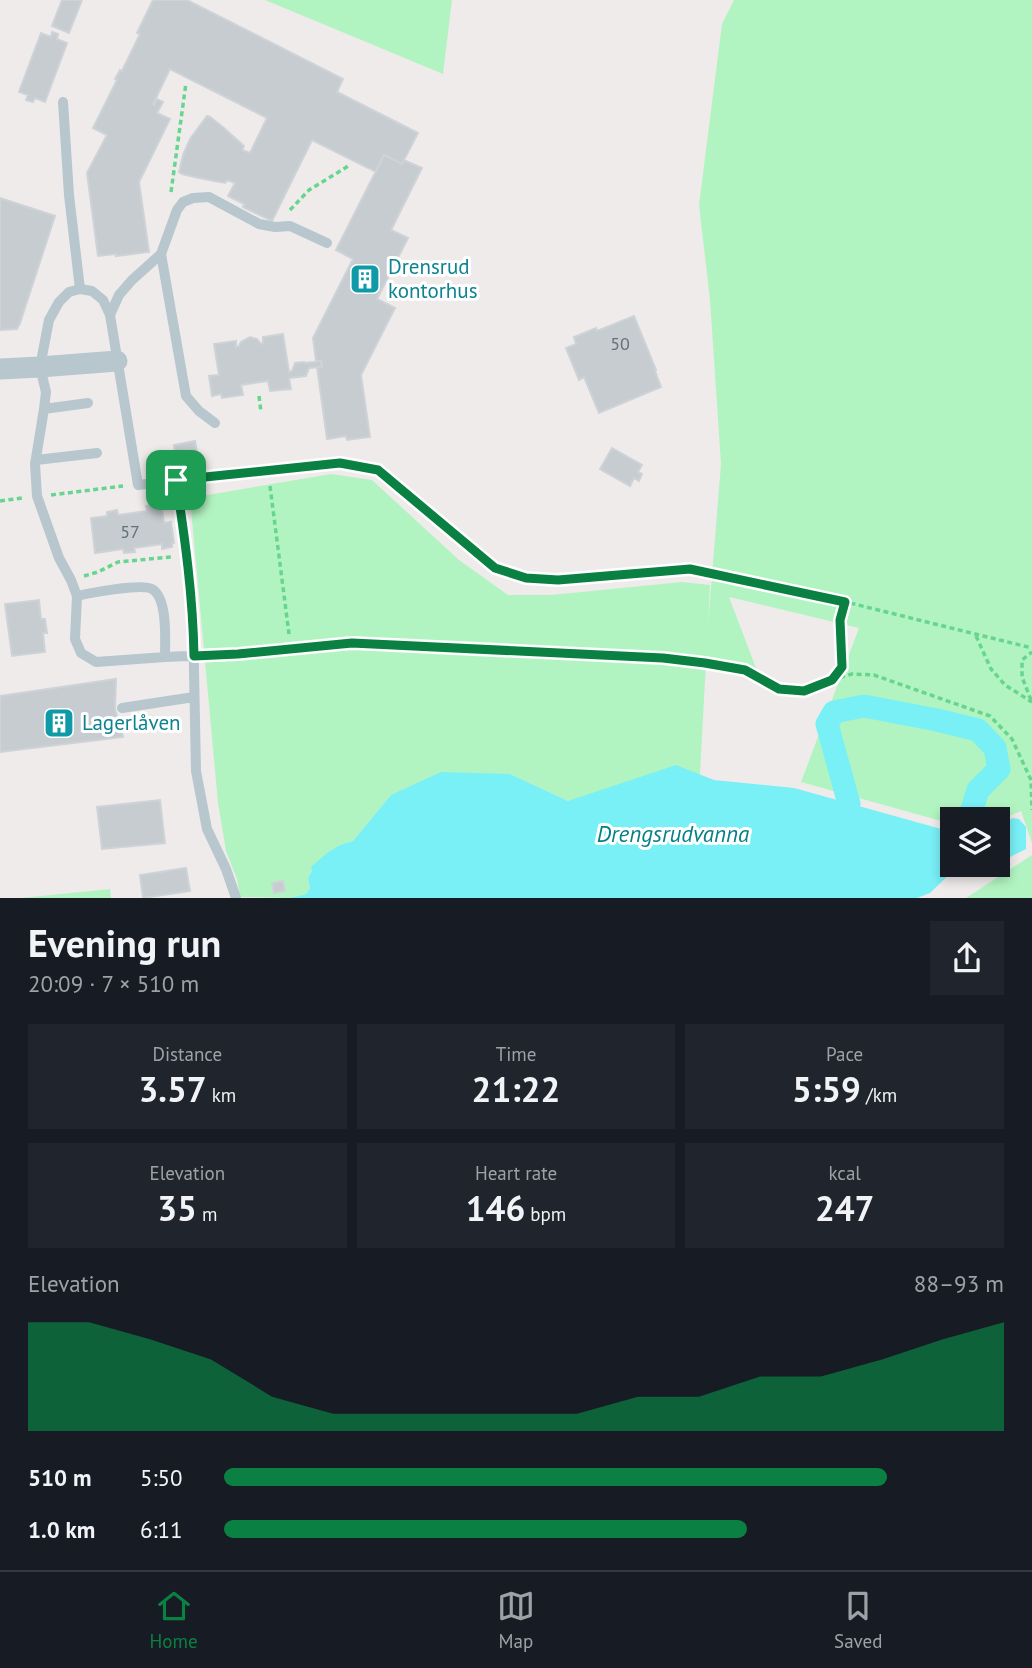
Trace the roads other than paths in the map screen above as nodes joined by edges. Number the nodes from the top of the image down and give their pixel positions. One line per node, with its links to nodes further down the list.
1 (63, 102): 4 (lane)
2 (327, 243): 3 (lane)
3 (161, 254): 5 (lane); 11 (lane)
4 (80, 289): 5 (lane); 7 (lane)
5 (110, 315): 6 (lane)
6 (117, 361): 7 (street); 14 (lane)
7 (40, 367): 8 (street); 10 (lane)
8 (0, 369)
9 (88, 403): 10 (lane)
10 (44, 409): 13 (lane)
11 (215, 423)
12 (97, 453): 13 (lane)
13 (36, 460): 16 (lane)
14 (176, 480): 15 (lane); 17 (lane)
15 (558, 580)
16 (77, 596): 18 (lane); 18 (lane)
17 (194, 656): 18 (lane); 19 (lane); 20 (lane)
18 (166, 657)
19 (705, 663)
20 (194, 697): 21 (lane); 22 (lane)
21 (122, 708)
22 (236, 898)

